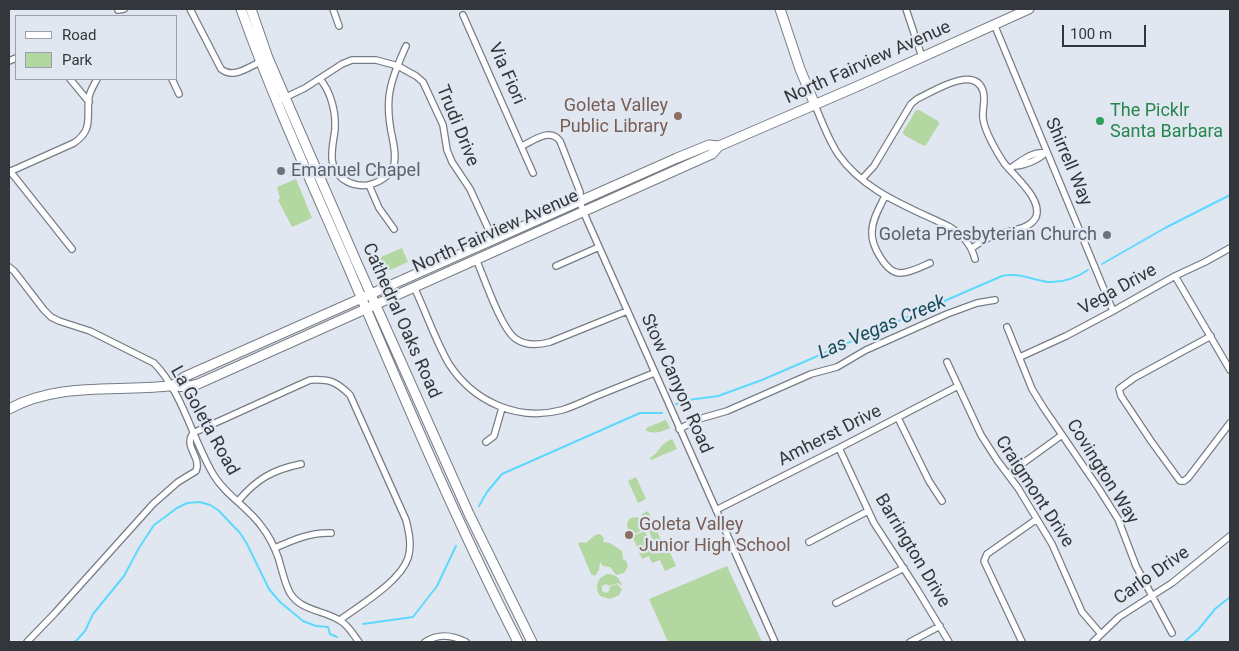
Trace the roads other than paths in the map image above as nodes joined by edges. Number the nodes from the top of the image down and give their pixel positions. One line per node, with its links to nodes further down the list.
1 (190, 9): 13 (street)
2 (241, 9): 13 (main road, Cathedral Oaks Road)
3 (251, 9): 20 (main road, Cathedral Oaks Road)
4 (333, 9): 10 (street)
5 (780, 9): 23 (main road)
6 (906, 9): 12 (street)
7 (1029, 9): 9 (main road, North Fairview Avenue)
8 (464, 15): 24 (street, Via Fiori)
9 (994, 24): 12 (main road, North Fairview Avenue); 26 (street, Shirrell Way)
10 (339, 26)
11 (406, 46): 14 (street)
12 (922, 57): 23 (main road, North Fairview Avenue)
13 (260, 62): 22 (main road, Cathedral Oaks Road)
14 (398, 66): 15 (street, Trudi Drive); 31 (street); 36 (street, Trudi Drive)
15 (320, 79): 20 (street, Trudi Drive); 31 (street)
16 (71, 80): 21 (street)
17 (97, 80): 21 (street)
18 (172, 80): 19 (street)
19 (179, 94)
20 (285, 98): 22 (street, Trudi Drive); 48 (main road, Cathedral Oaks Road)
21 (89, 102): 28 (street)
22 (276, 102): 49 (main road, Cathedral Oaks Road)
23 (815, 105): 25 (main road, North Fairview Avenue); 30 (street)
24 (522, 146): 29 (street, Via Fiori); 33 (street, Stow Canyon Road)
25 (719, 146): 33 (main road, North Fairview Avenue); 34 (main road, North Fairview Avenue)
26 (1046, 152): 27 (street); 54 (street, Shirrell Way)
27 (1011, 167): 30 (street); 38 (street)
28 (10, 171): 40 (street)
29 (533, 173)
30 (862, 179): 32 (street)
31 (369, 185): 35 (street)
32 (885, 196): 38 (street); 43 (street)
33 (580, 201): 34 (street, Stow Canyon Road); 36 (main road, North Fairview Avenue)
34 (583, 211): 37 (street, Stow Canyon Road); 41 (main road, North Fairview Avenue)
35 (394, 228)
36 (493, 239): 48 (main road, North Fairview Avenue)
37 (599, 248): 44 (street); 53 (street, Stow Canyon Road)
38 (972, 248): 42 (street)
39 (1230, 248): 46 (street, Vega Drive)
40 (72, 249)
41 (476, 259): 47 (main road, North Fairview Avenue); 53 (street)
42 (975, 259)
43 (930, 263)
44 (556, 266)
45 (9, 268): 61 (street, La Goleta Road)
46 (1175, 276): 54 (street, Vega Drive); 56 (street)
47 (414, 287): 51 (main road, North Fairview Avenue); 63 (street)
48 (371, 294): 49 (main road, North Fairview Avenue); 51 (main road, Cathedral Oaks Road)
49 (361, 298): 52 (main road, Cathedral Oaks Road); 61 (main road, North Fairview Avenue)
50 (995, 300): 67 (street)
51 (376, 304): 52 (main road, North Fairview Avenue); 95 (main road, Cathedral Oaks Road)
52 (366, 308): 61 (main road, North Fairview Avenue); 94 (main road, Cathedral Oaks Road)
53 (627, 310): 60 (street, Stow Canyon Road)
54 (1113, 311): 57 (street, Vega Drive)
55 (1007, 327): 57 (street, Covington Way)
56 (1211, 336): 59 (street); 66 (street)
57 (1020, 356): 69 (street, Covington Way)
58 (947, 362): 62 (street, Craigmont Drive)
59 (1230, 370)
60 (654, 372): 63 (street); 67 (street, Stow Canyon Road)
61 (172, 386): 64 (main road, North Fairview Avenue); 68 (street, La Goleta Road)
62 (958, 386): 65 (street, Amherst Drive); 73 (street, Craigmont Drive)
63 (502, 408): 70 (street)
64 (9, 409)
65 (898, 418): 71 (street, Amherst Drive); 74 (street)
66 (1230, 423)
67 (679, 429): 76 (street, Stow Canyon Road)
68 (193, 433): 75 (street, La Goleta Road); 86 (street); 90 (street)
69 (1062, 436): 73 (street); 84 (street, Covington Way)
70 (486, 442)
71 (839, 448): 76 (street, Amherst Drive); 77 (street, Barrington Drive)
72 (301, 464): 75 (street)
73 (1008, 474): 78 (street, Craigmont Drive)
74 (942, 501)
75 (238, 502): 82 (street, La Goleta Road)
76 (716, 510): 96 (street, Stow Canyon Road)
77 (868, 511): 81 (street); 83 (street, Barrington Drive)
78 (1037, 519): 89 (street, Craigmont Drive); 99 (street)
79 (332, 533): 82 (street)
80 (1230, 536): 84 (street, Carlo Drive)
81 (809, 542)
82 (275, 548): 86 (street, La Goleta Road)
83 (904, 568): 85 (street); 87 (street, Barrington Drive)
84 (1152, 596): 88 (street, Covington Way); 89 (street, Carlo Drive)
85 (836, 603)
86 (340, 620): 91 (street, La Goleta Road)
87 (940, 626): 97 (street); 98 (street, Barrington Drive)
88 (1172, 633)
89 (1101, 634): 100 (street, Carlo Drive)
90 (27, 642)
91 (360, 642)
92 (425, 642): 93 (street)
93 (466, 642)
94 (518, 642)
95 (532, 642)
96 (775, 642)
97 (910, 642)
98 (949, 642)
99 (1022, 642)
100 (1093, 642)

